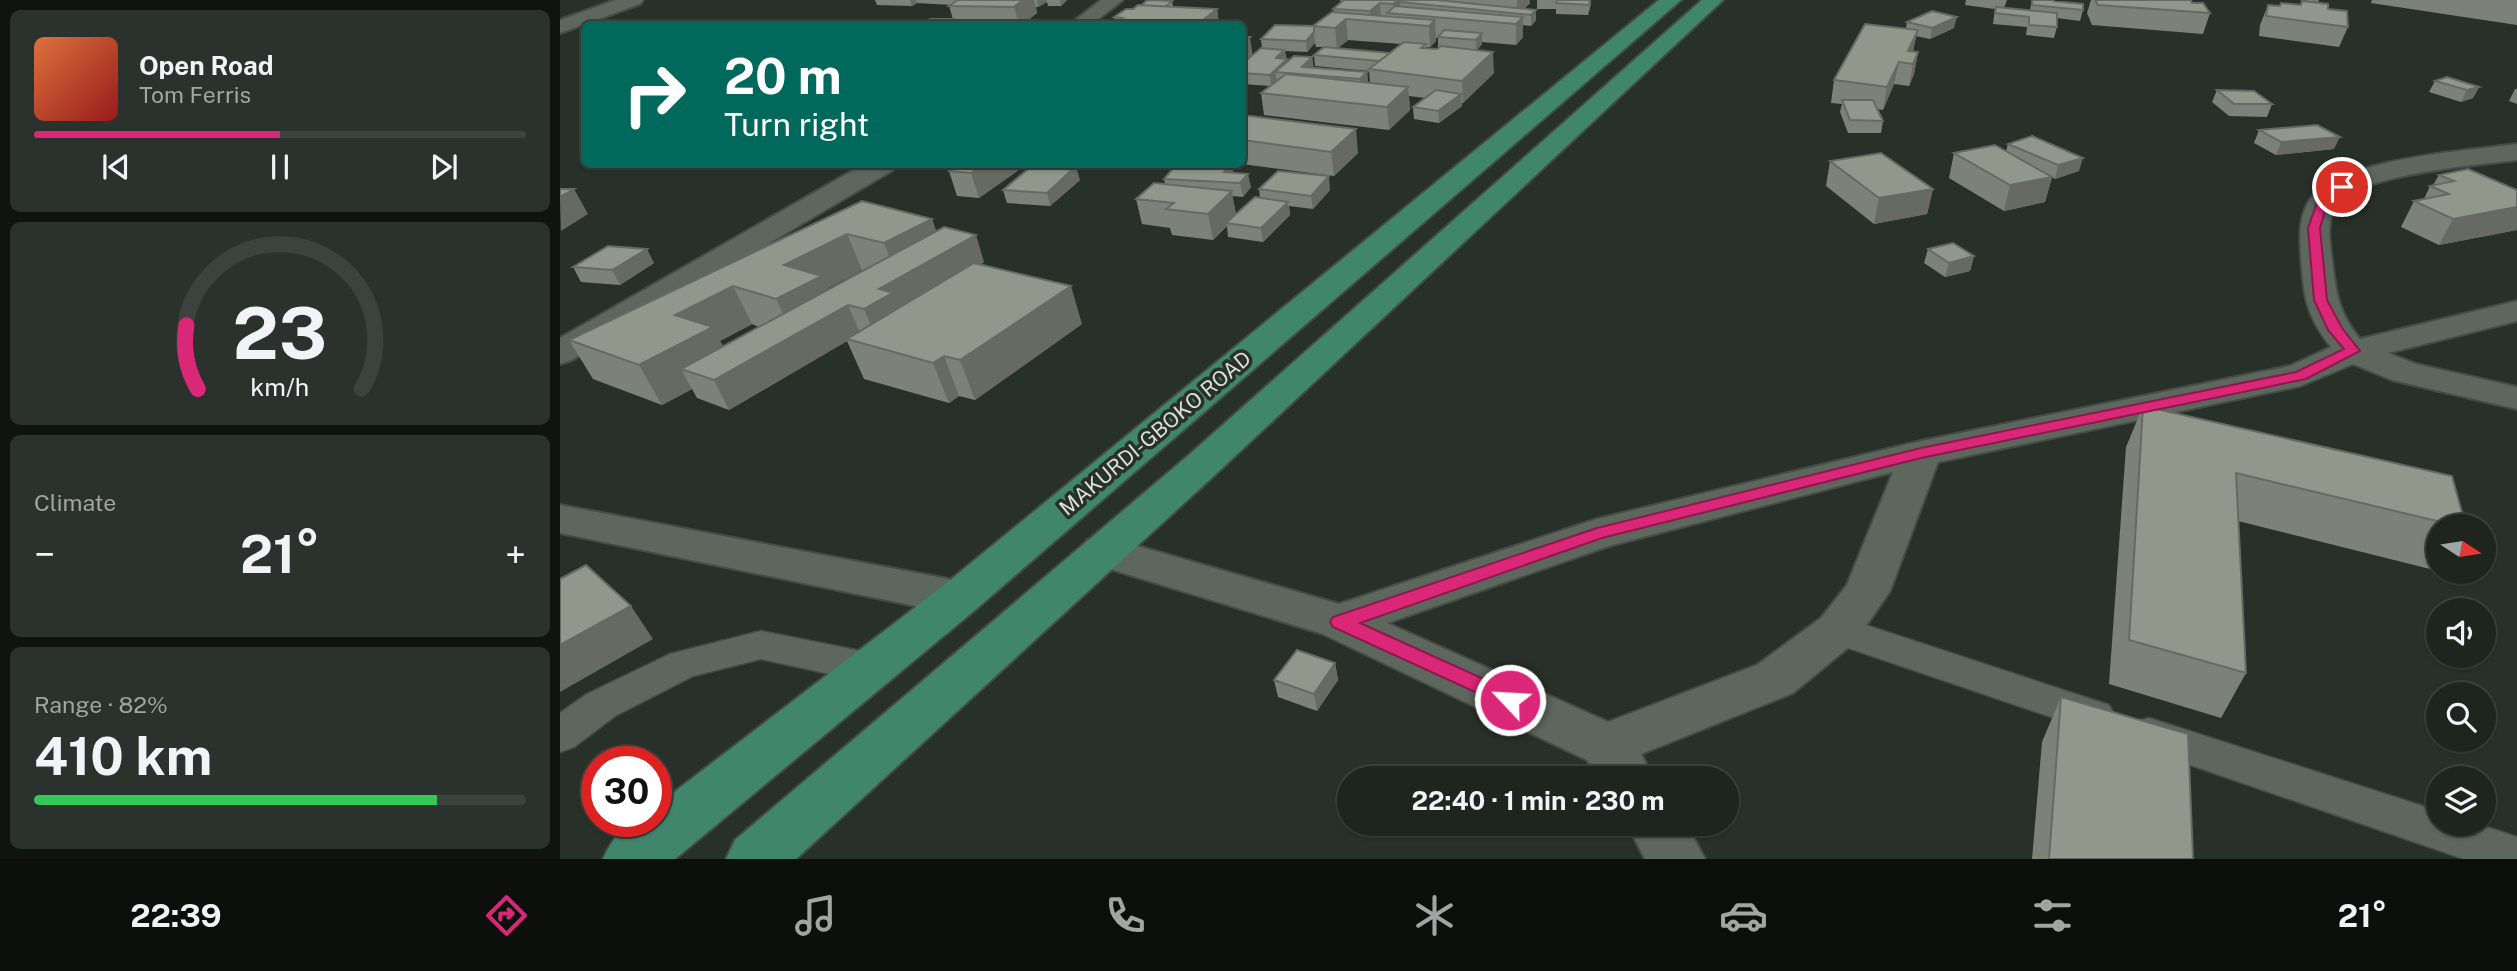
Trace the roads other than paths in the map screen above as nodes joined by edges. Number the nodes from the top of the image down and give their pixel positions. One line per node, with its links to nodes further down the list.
1 (633, 0): 6 (street)
2 (1113, 0): 5 (street)
3 (1671, 0): 16 (main road, MAKURDI-GBOKO ROAD)
4 (1713, 0): 15 (main road)
5 (1084, 21)
6 (560, 27)
7 (2517, 152): 10 (street)
8 (877, 168): 11 (street)
9 (2517, 311): 10 (street)
10 (2352, 351): 12 (street); 13 (street)
11 (560, 353)
12 (2517, 398)
13 (1921, 453): 17 (street); 18 (street)
14 (560, 519): 16 (street)
15 (1103, 551): 17 (street); 25 (main road)
16 (959, 598): 19 (main road, MAKURDI-GBOKO ROAD)
17 (1340, 622): 21 (street)
18 (1838, 630): 21 (street); 23 (lane)
19 (871, 668): 20 (lane); 24 (main road, MAKURDI-GBOKO ROAD)
20 (560, 735)
21 (1616, 762)
22 (1662, 836): 26 (street)
23 (2517, 858)
24 (632, 859)
25 (755, 859)
26 (1676, 859)

